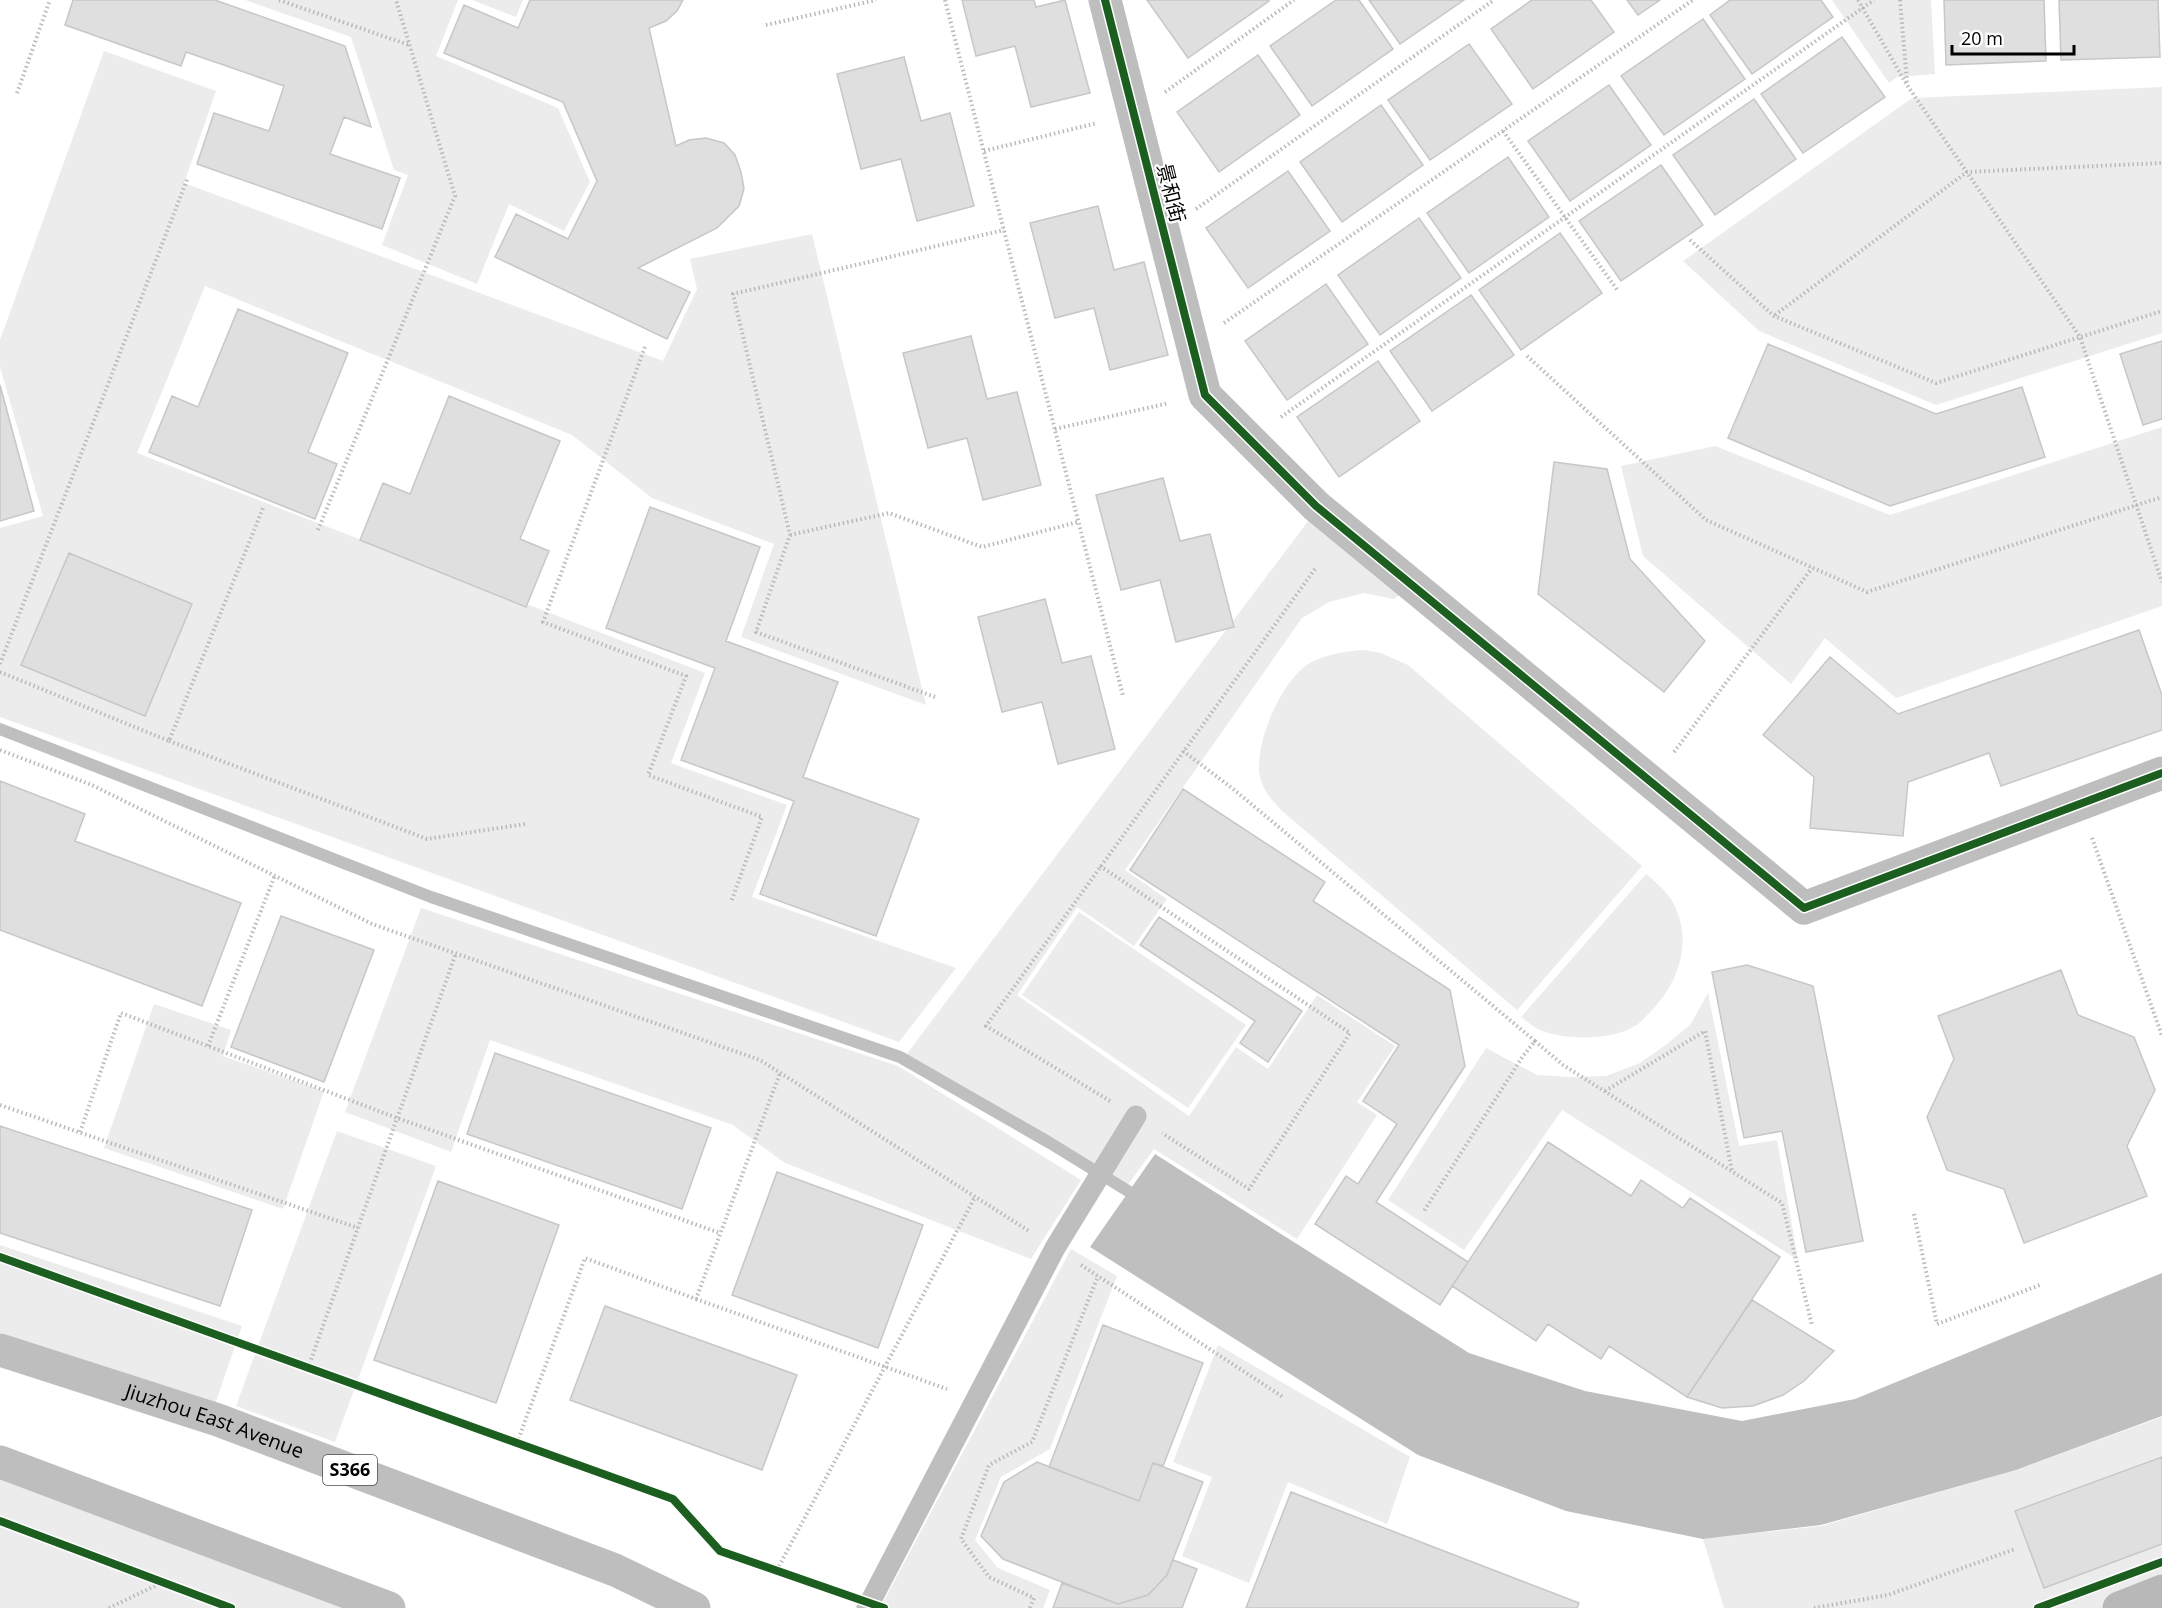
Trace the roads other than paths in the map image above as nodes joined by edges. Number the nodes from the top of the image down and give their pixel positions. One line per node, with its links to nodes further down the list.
1 (1105, 0): 2 (street, 景和街)
2 (2162, 772)
3 (1136, 1116): 9 (lane)
4 (0, 1350): 8 (street, Jiuzhou East Avenue / S366)
5 (0, 1462): 7 (street)
6 (2162, 1592): 10 (street)
7 (389, 1608)
8 (694, 1608)
9 (867, 1608)
10 (2119, 1608)

